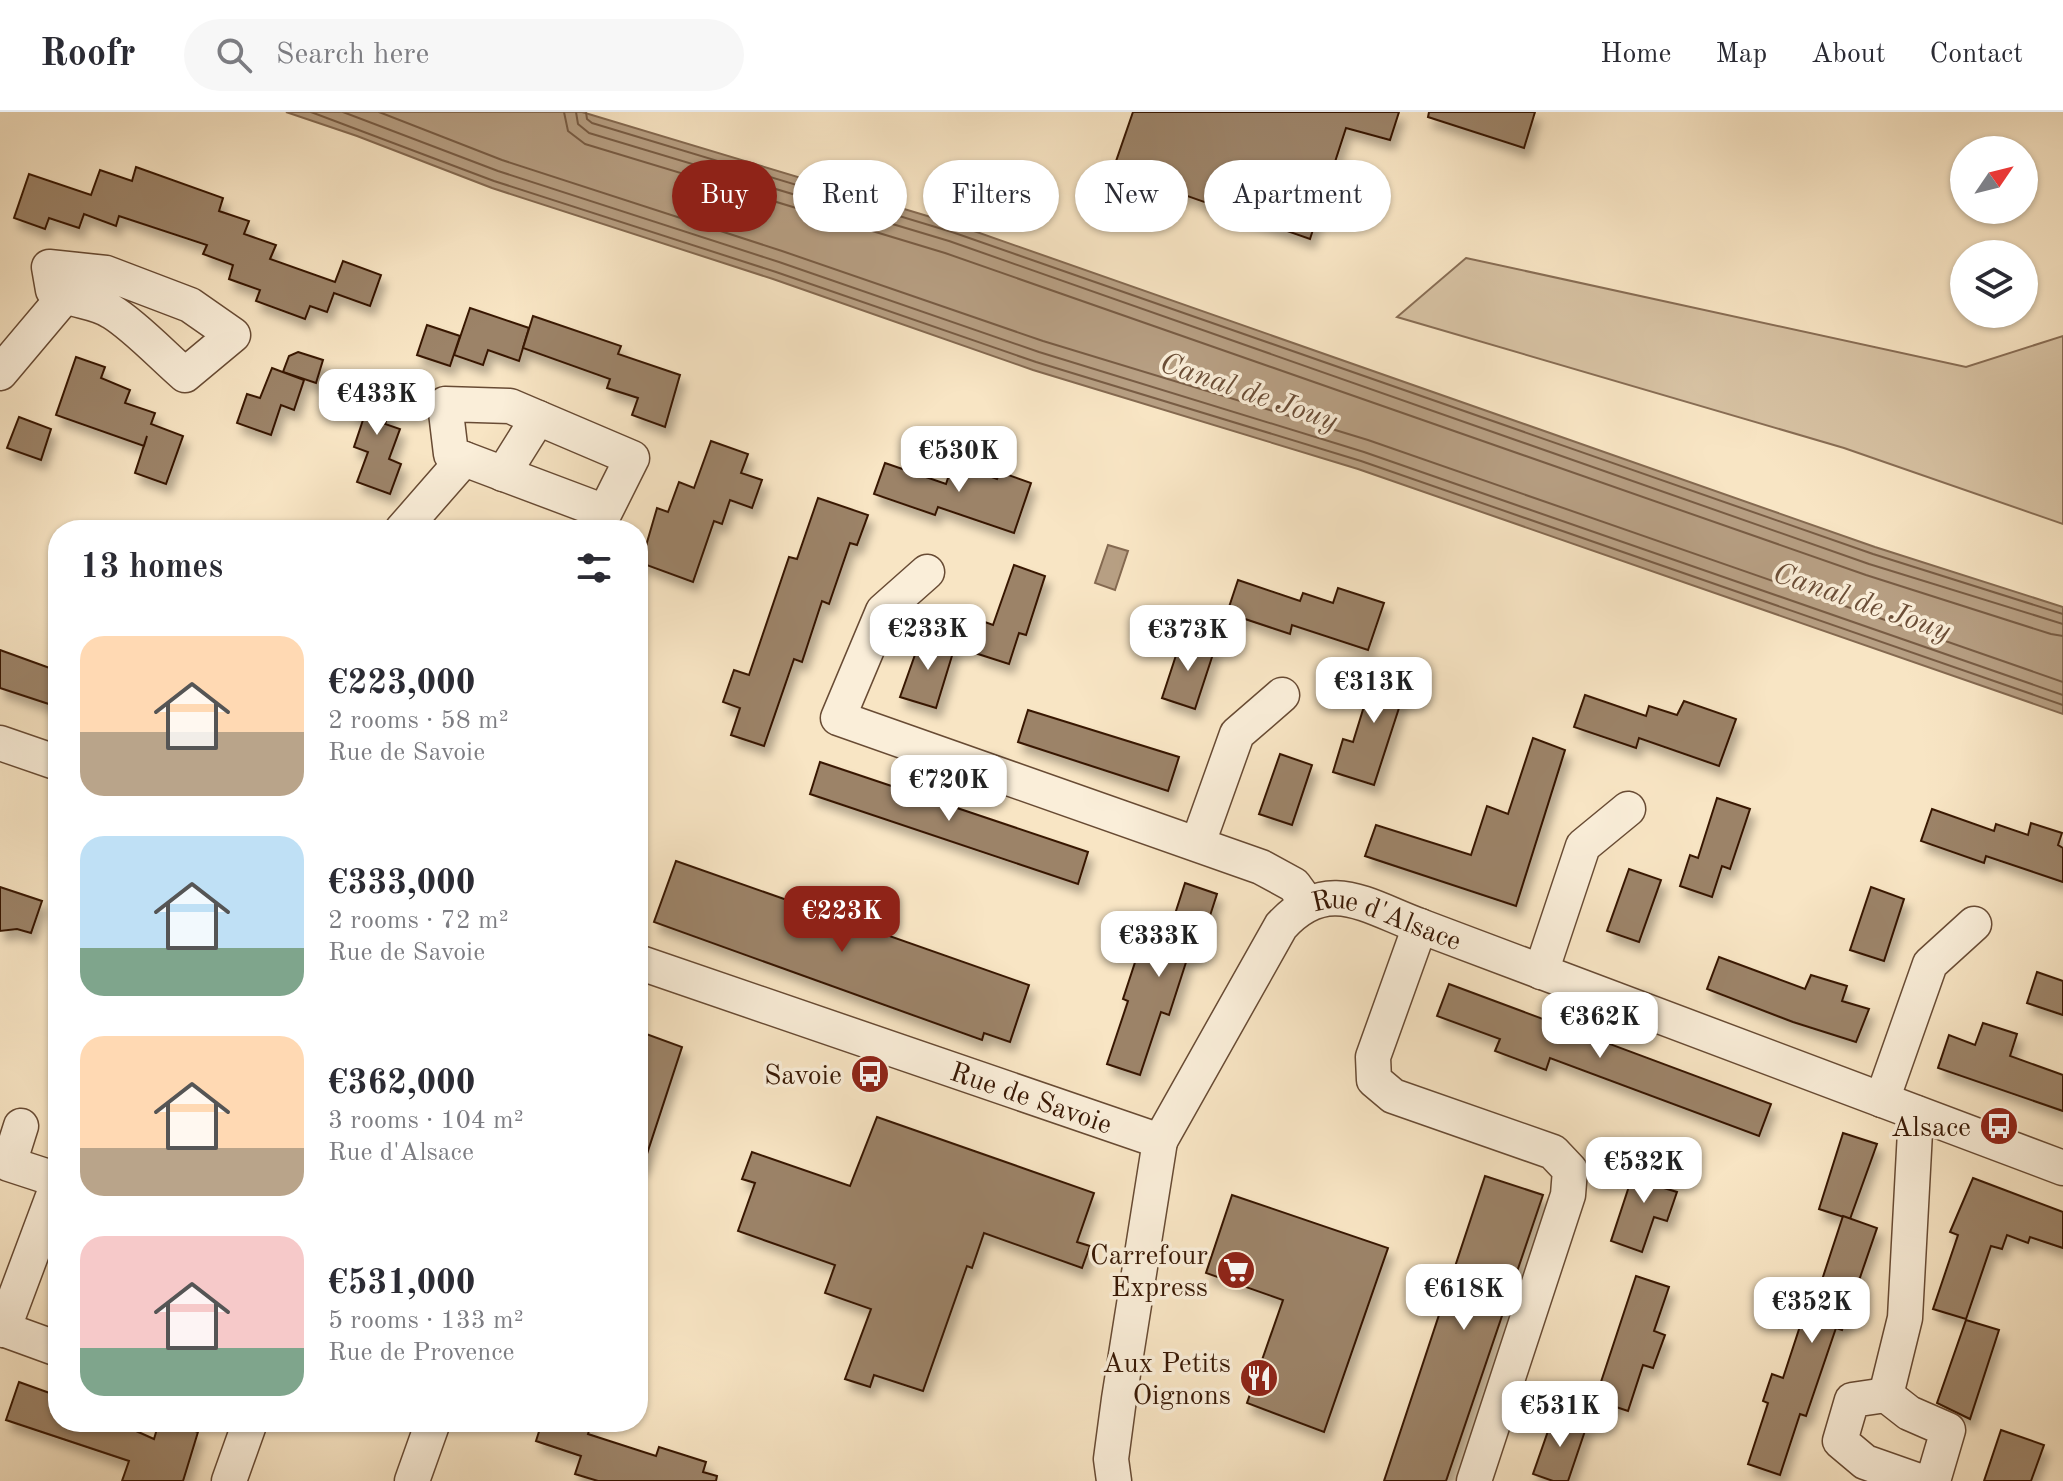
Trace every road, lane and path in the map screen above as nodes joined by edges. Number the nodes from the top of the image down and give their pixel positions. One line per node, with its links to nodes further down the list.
1 (64, 297): 1 (street); 2 (street)
2 (0, 373)
3 (538, 418): 4 (street); 5 (street); 5 (street)
4 (464, 459): 5 (street); 6 (street)
5 (503, 474)
6 (411, 520)
7 (927, 572): 12 (street, Rue d'Alsace)
8 (1282, 695): 12 (street)
9 (0, 743): 10 (street)
10 (48, 760)
11 (1628, 809): 17 (street)
12 (1198, 843): 13 (street, Rue d'Alsace)
13 (1307, 903): 15 (street, Rue d'Alsace); 21 (street)
14 (1974, 924): 18 (street)
15 (1420, 926): 17 (street, Rue d'Alsace); 33 (street)
16 (648, 965): 21 (street, Rue de Savoie)
17 (1541, 972): 18 (street, Rue d'Alsace)
18 (1882, 1100): 19 (street, Rue d'Alsace)
19 (1916, 1113): 22 (street, Rue d'Alsace); 27 (street)
20 (21, 1126): 23 (street)
21 (1160, 1141): 32 (street)
22 (2063, 1168)
23 (48, 1178)
24 (48, 1208): 25 (street)
25 (2, 1329): 26 (street)
26 (48, 1345)
27 (1886, 1395): 34 (street); 35 (street)
28 (246, 1432): 30 (street)
29 (429, 1432): 31 (street)
30 (229, 1481)
31 (412, 1481)
32 (1114, 1481)
33 (1474, 1481)
34 (1919, 1481)
35 (1933, 1481)

